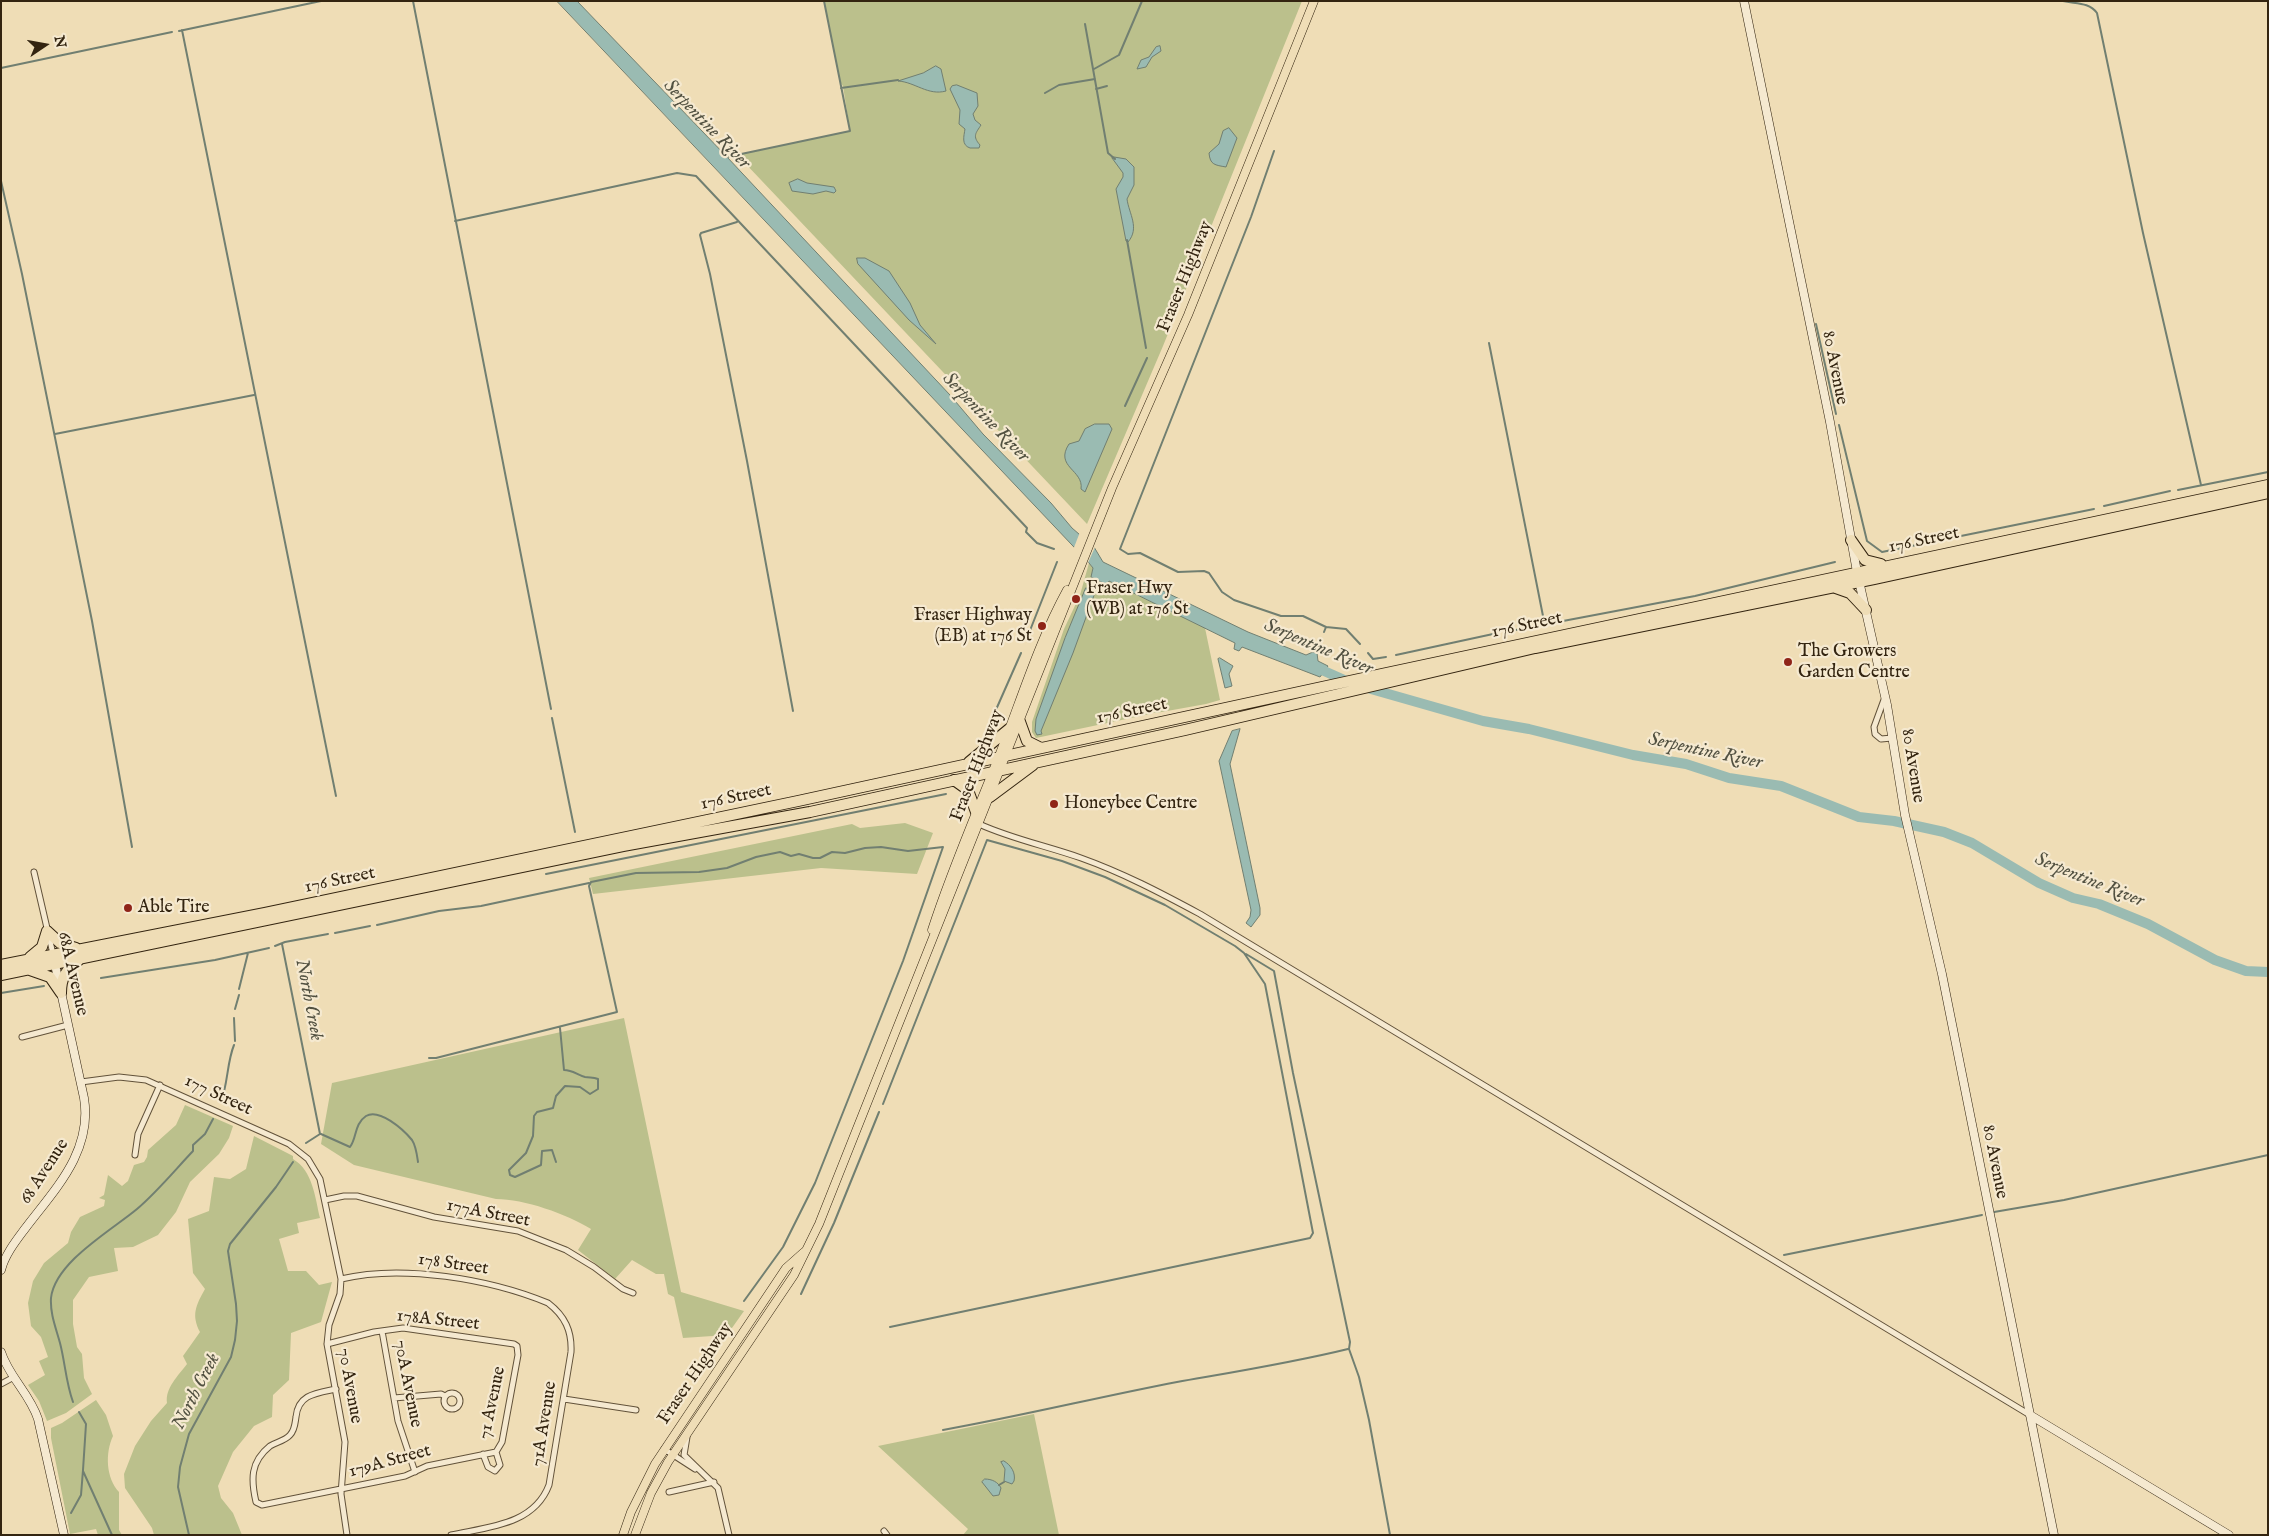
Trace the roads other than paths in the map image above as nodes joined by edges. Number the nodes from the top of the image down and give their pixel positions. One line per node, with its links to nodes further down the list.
1 (1314, 1): 6 (main road, Fraser Highway)
2 (1744, 1): 5 (main road, 80 Avenue)
3 (2268, 485): 7 (highway, 176 Street)
4 (2268, 493): 8 (highway, 176 Street)
5 (1851, 540): 7 (highway); 8 (main road, 80 Avenue)
6 (1083, 562): 12 (main road, Fraser Highway); 13 (main road, Fraser Highway)
7 (1892, 564): 8 (highway, 176 Street)
8 (1858, 576): 9 (highway, 176 Street); 10 (main road, 80 Avenue); 15 (highway, 176 Street)
9 (1832, 587): 10 (highway); 17 (highway, 176 Street)
10 (1866, 610): 11 (main road, 80 Avenue)
11 (1885, 697): 14 (main road, 80 Avenue); 14 (street)
12 (1020, 719): 15 (highway); 16 (main road, Fraser Highway)
13 (1009, 729): 16 (main road, Fraser Highway); 18 (highway)
14 (1892, 738): 57 (main road, 80 Avenue)
15 (1042, 748): 16 (highway, 176 Street)
16 (1002, 757): 18 (highway, 176 Street); 19 (main road, Fraser Highway)
17 (1038, 762): 19 (highway, 176 Street); 21 (highway)
18 (965, 765): 27 (highway, 176 Street)
19 (996, 771): 20 (highway, 176 Street); 21 (main road, Fraser Highway); 22 (main road, Fraser Highway); 25 (main road)
20 (954, 780): 22 (highway); 27 (highway, 176 Street)
21 (990, 797): 23 (main road, Fraser Highway)
22 (976, 812): 32 (main road, Fraser Highway)
23 (979, 824): 25 (main road, Fraser Highway); 57 (street)
24 (34, 872): 26 (street, 68A Avenue)
25 (948, 904): 32 (main road, Fraser Highway)
26 (47, 931): 27 (highway); 28 (street, 68A Avenue); 29 (highway)
27 (81, 954): 28 (highway, 176 Street); 33 (highway)
28 (54, 960): 29 (highway, 176 Street); 33 (main road, 68A Avenue)
29 (28, 964): 30 (highway, 176 Street); 31 (highway); 33 (highway)
30 (1, 965)
31 (1, 975)
32 (914, 986): 41 (main road, Fraser Highway)
33 (61, 993): 34 (main road, 68A Avenue)
34 (68, 1024): 35 (street); 36 (main road, 68A Avenue)
35 (22, 1037)
36 (81, 1082): 37 (street, 177 Street); 42 (main road, 68 Avenue)
37 (160, 1085): 38 (street); 39 (street, 177 Street)
38 (135, 1155)
39 (322, 1185): 40 (street, 70 Avenue)
40 (325, 1200): 43 (street, 70 Avenue); 44 (street, 177A Street)
41 (812, 1241): 58 (main road, Fraser Highway); 59 (main road, Fraser Highway)
42 (2, 1267)
43 (340, 1279): 45 (street, 178 Street); 47 (street, 70 Avenue)
44 (634, 1293)
45 (556, 1310): 55 (street, 71A Avenue)
46 (382, 1331): 47 (street, 178A Street); 48 (street, 178A Street); 54 (street, 70A Avenue)
47 (327, 1344): 52 (street, 70 Avenue)
48 (517, 1346): 60 (street, 71 Avenue)
49 (1, 1352): 50 (main road)
50 (14, 1377): 51 (street); 68 (main road)
51 (1, 1384)
52 (336, 1389): 66 (street, 70 Avenue); 66 (street, 179A Street)
53 (445, 1396): 54 (street)
54 (394, 1398): 64 (street, 70A Avenue)
55 (564, 1399): 56 (street); 70 (street, 71A Avenue)
56 (636, 1410)
57 (2030, 1415): 74 (main road, 80 Avenue); 75 (main road)
58 (687, 1436): 62 (main road, Fraser Highway); 63 (street)
59 (664, 1449): 62 (street); 71 (main road, Fraser Highway)
60 (496, 1452): 61 (street, 179A Street); 61 (street, 71 Avenue)
61 (484, 1454): 64 (street, 179A Street)
62 (673, 1456): 63 (street); 72 (main road, Fraser Highway)
63 (698, 1470): 65 (street)
64 (415, 1472): 66 (street, 179A Street)
65 (714, 1482): 67 (street); 73 (street)
66 (342, 1489): 69 (street, 70 Avenue)
67 (669, 1492)
68 (64, 1535)
69 (346, 1535)
70 (453, 1535)
71 (623, 1535)
72 (635, 1535)
73 (729, 1535)
74 (2054, 1535)
75 (2229, 1535)

